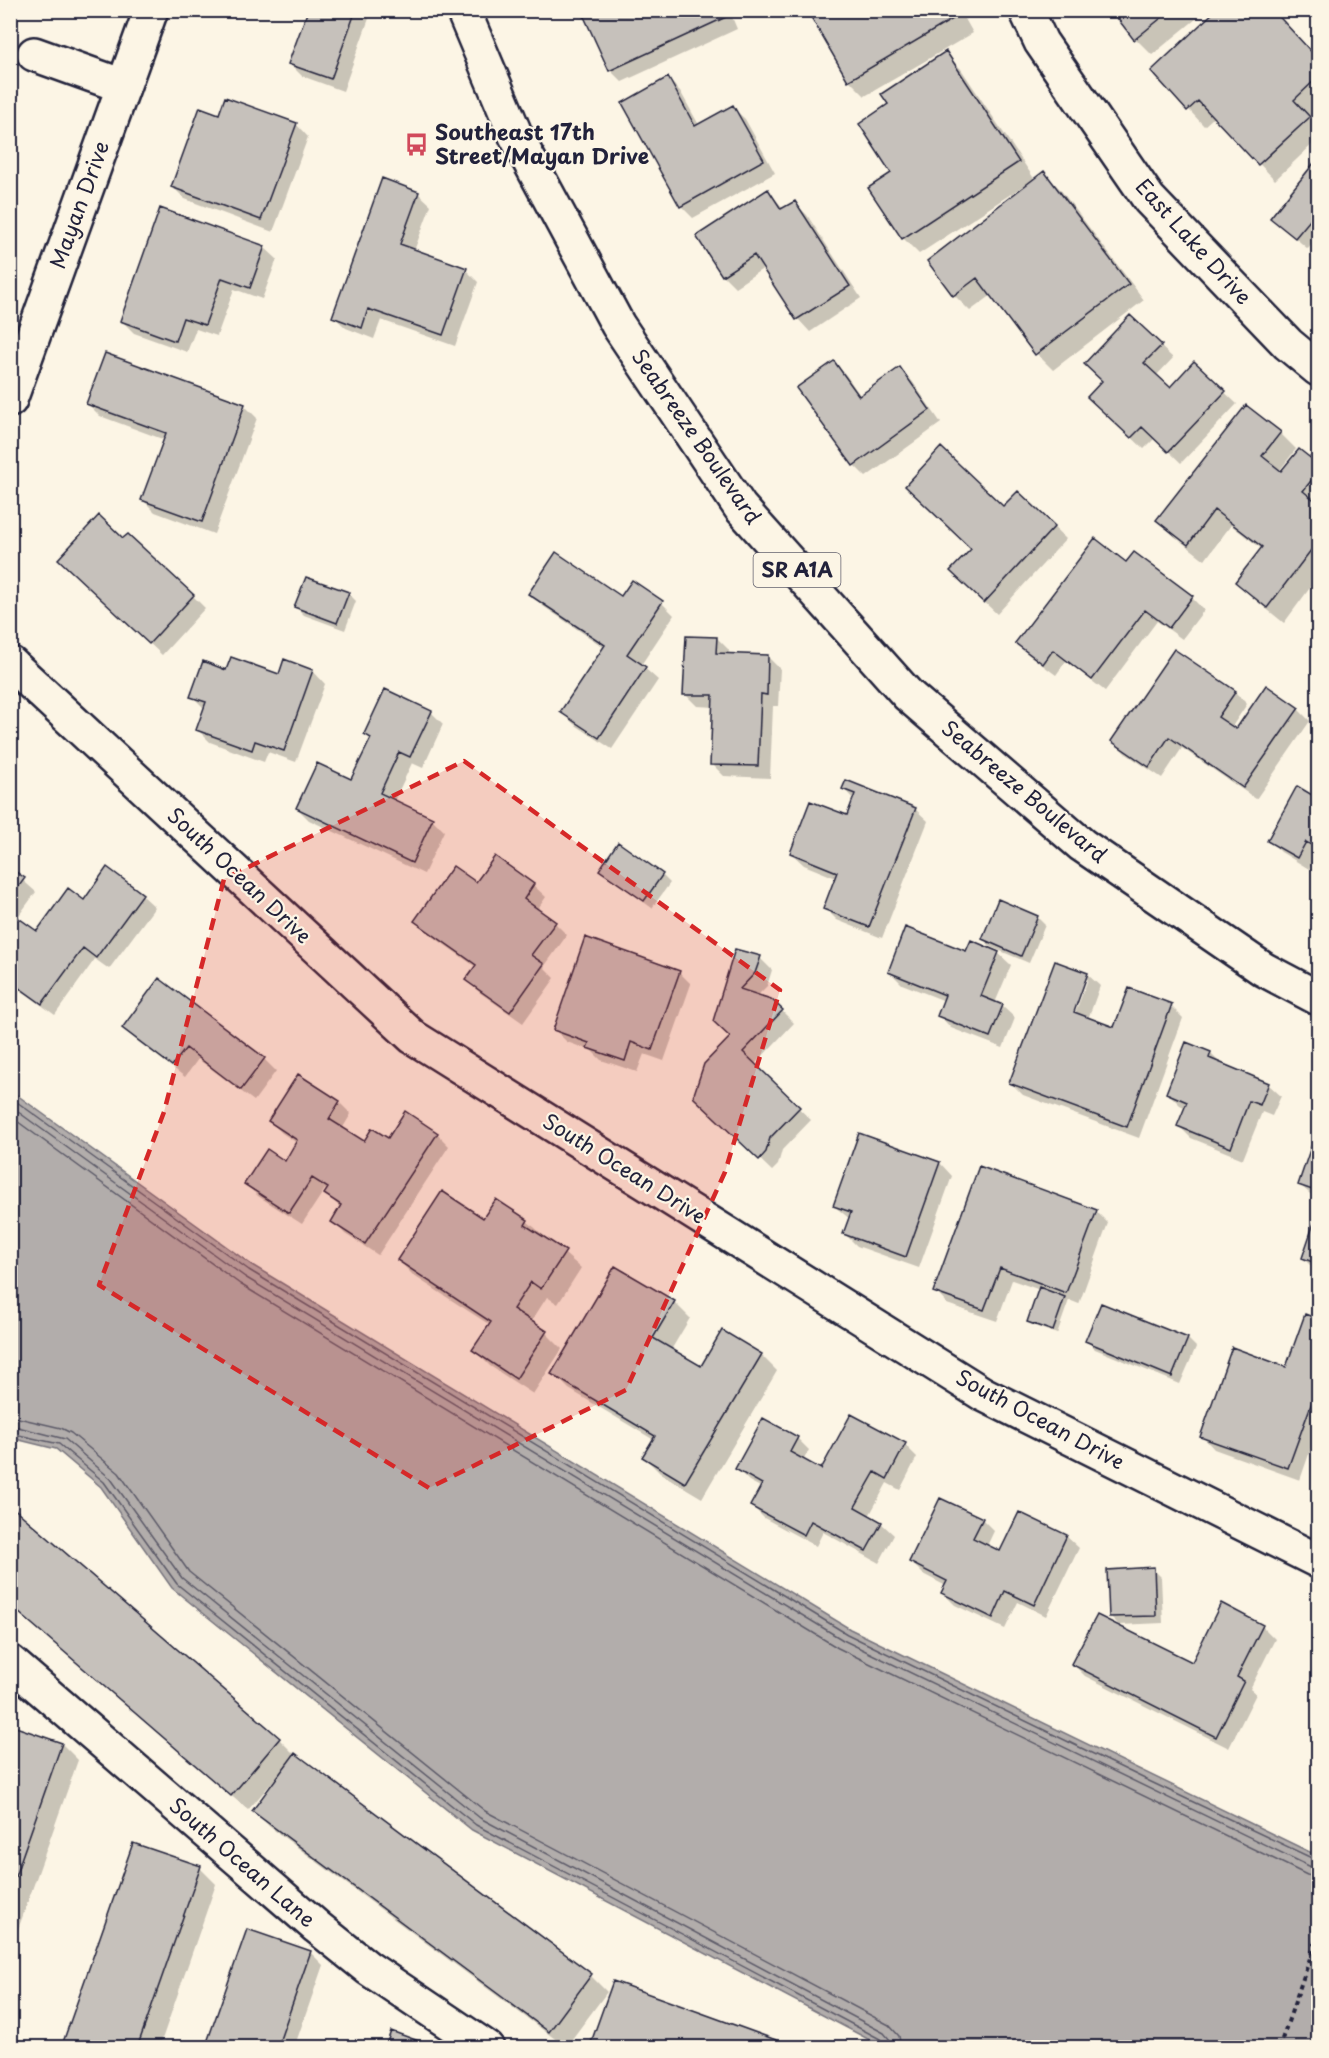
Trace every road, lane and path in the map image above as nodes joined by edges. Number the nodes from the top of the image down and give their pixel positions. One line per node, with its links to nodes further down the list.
1 (151, 10): 5 (street, Mayan Drive)
2 (464, 10): 9 (street, Seabreeze Boulevard / SR A1A)
3 (1026, 10): 6 (street, East Lake Drive)
4 (34, 54): 5 (street)
5 (123, 86): 7 (street, Mayan Drive)
6 (1318, 369)
7 (10, 400)
8 (10, 663): 10 (street, South Ocean Drive)
9 (1318, 998)
10 (1318, 1561)
11 (10, 1662): 13 (street, South Ocean Lane)
12 (1318, 1935): 14 (path)
13 (487, 2048)
14 (1279, 2048)

